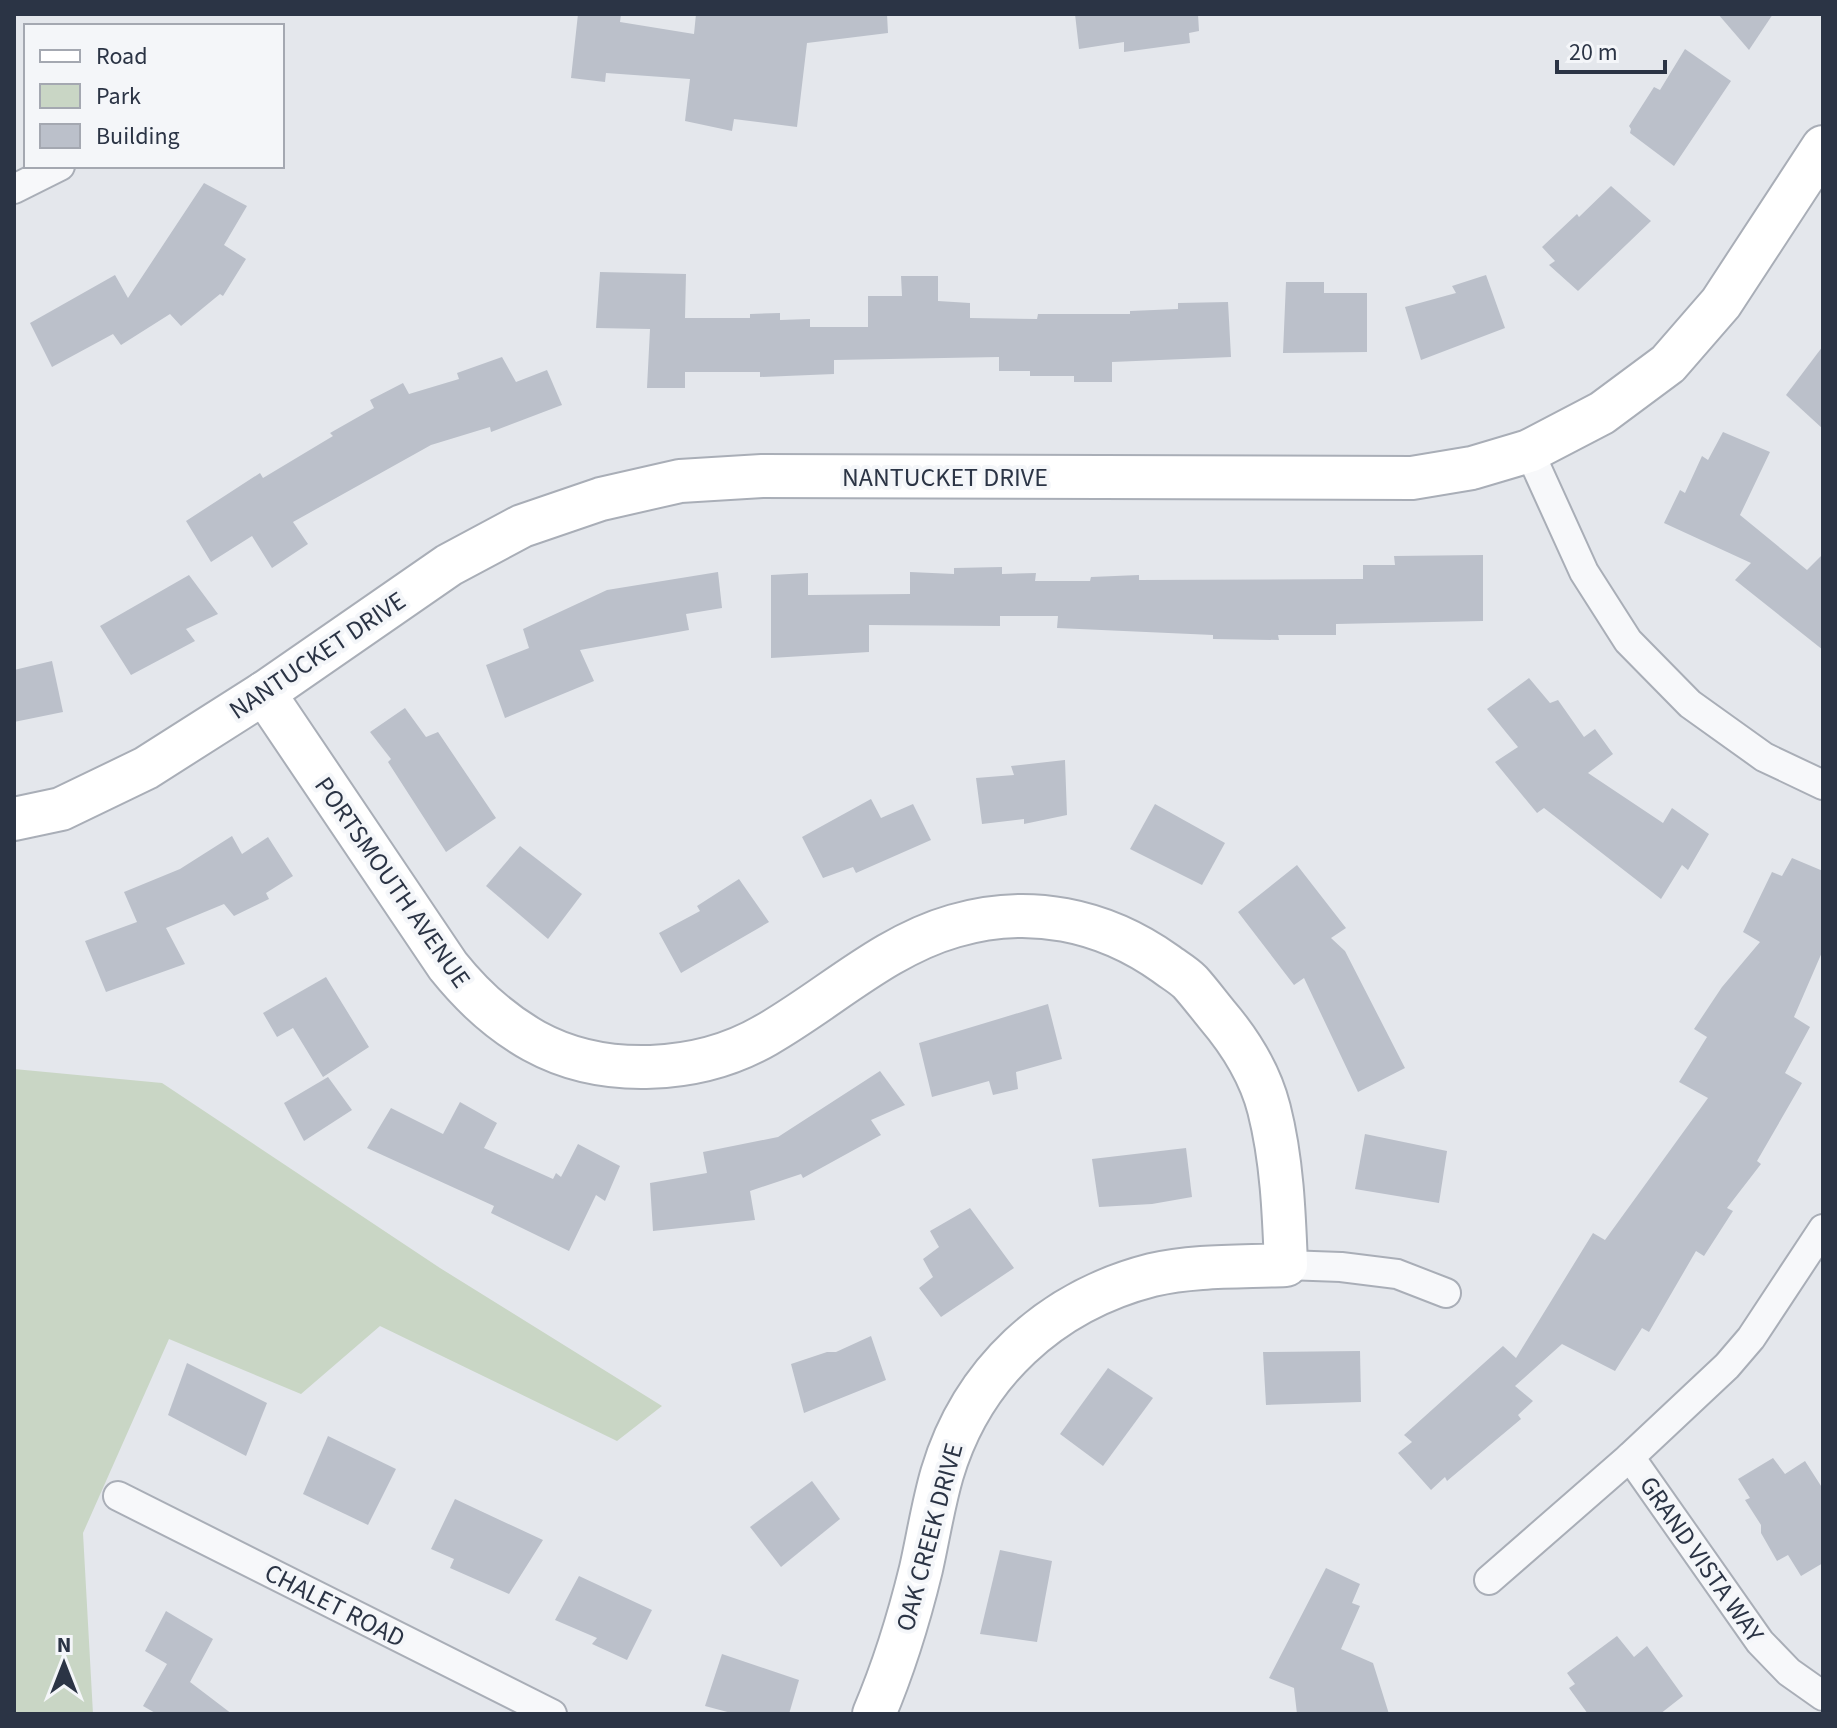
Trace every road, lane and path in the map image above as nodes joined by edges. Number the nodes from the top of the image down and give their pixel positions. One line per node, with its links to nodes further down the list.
1 (1823, 147): 4 (street, NANTUCKET DRIVE)
2 (56, 168): 3 (street)
3 (14, 189)
4 (1529, 451): 5 (street, NANTUCKET DRIVE); 6 (street)
5 (264, 693): 7 (street, NANTUCKET DRIVE); 9 (street, PORTSMOUTH AVENUE)
6 (1823, 785)
7 (14, 819)
8 (1823, 1229): 11 (street, GRAND VISTA WAY)
9 (1286, 1265): 10 (street, OAK CREEK DRIVE); 16 (street, OAK CREEK DRIVE)
10 (1446, 1293)
11 (1630, 1457): 13 (street); 14 (street, GRAND VISTA WAY)
12 (118, 1496): 15 (street, CHALET ROAD)
13 (1489, 1580)
14 (1823, 1696)
15 (552, 1714)
16 (874, 1714)

